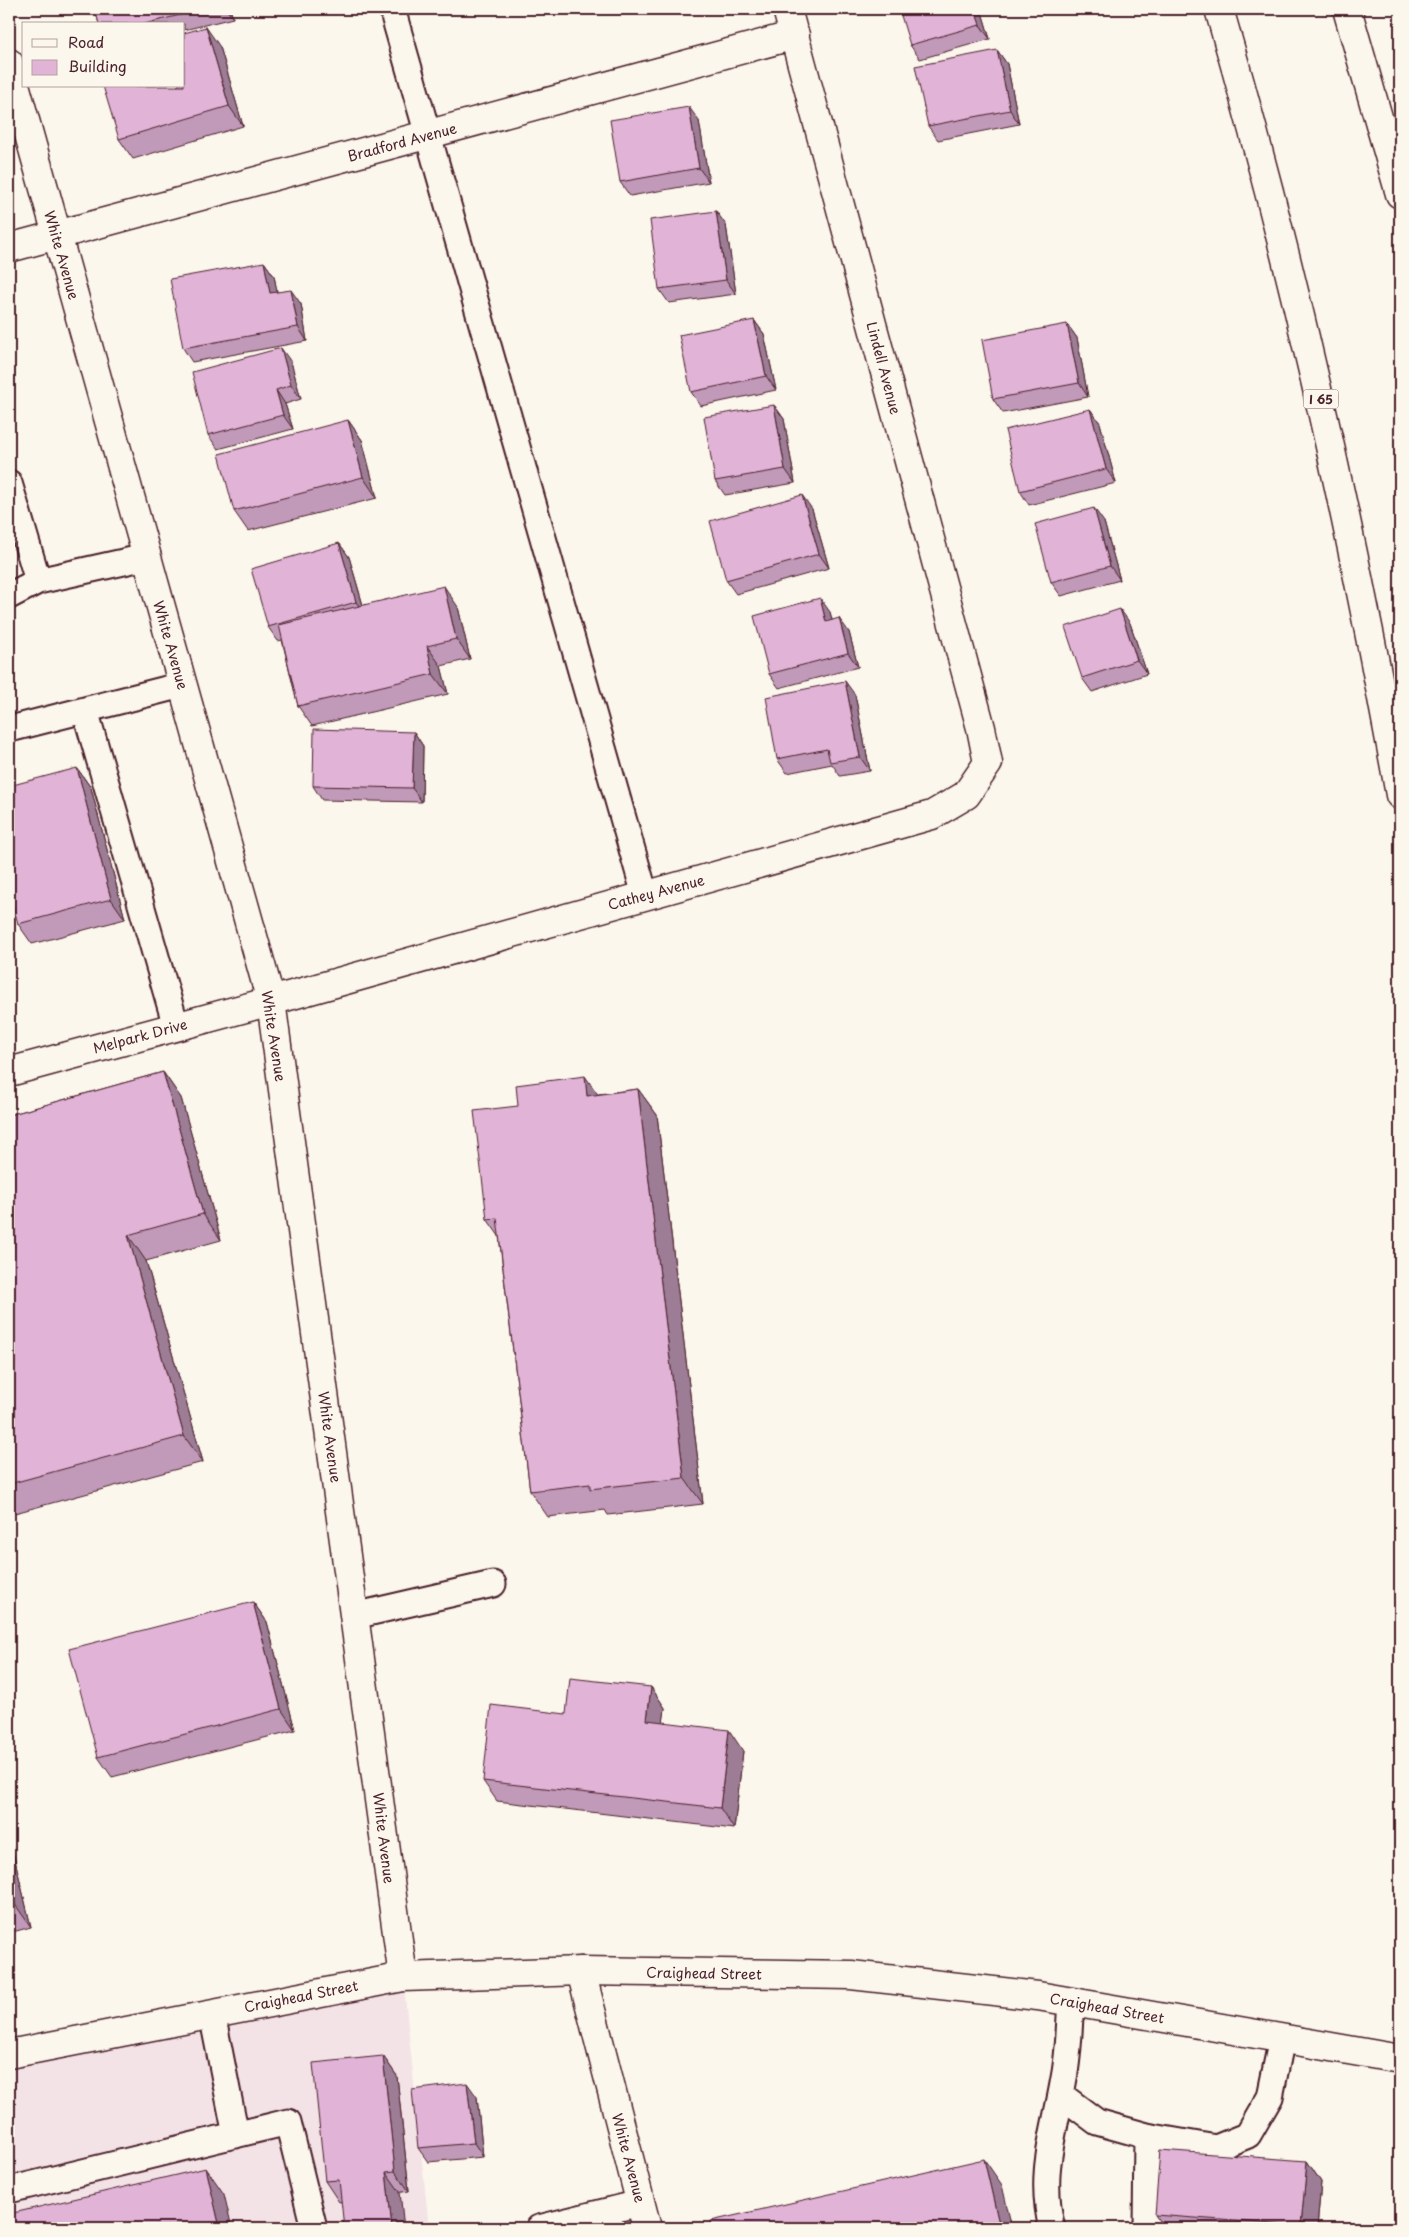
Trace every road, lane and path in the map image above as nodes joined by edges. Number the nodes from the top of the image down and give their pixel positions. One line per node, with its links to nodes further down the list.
1 (392, 9): 7 (lane)
2 (787, 9): 5 (main road, Lindell Avenue)
3 (1219, 9): 19 (main road, I 65)
4 (1347, 9): 8 (main road)
5 (795, 35): 7 (main road, Bradford Avenue); 17 (main road, Lindell Avenue)
6 (9, 63): 9 (main road, White Avenue)
7 (427, 135): 9 (main road, Bradford Avenue); 20 (lane)
8 (1400, 194)
9 (56, 235): 10 (main road, Bradford Avenue); 12 (main road, White Avenue)
10 (9, 248)
11 (9, 483): 13 (lane)
12 (146, 557): 13 (lane); 15 (main road, White Avenue)
13 (38, 581): 14 (lane)
14 (9, 596)
15 (182, 685): 16 (lane); 21 (main road, White Avenue)
16 (85, 710): 18 (lane); 22 (lane)
17 (981, 728): 20 (main road, Cathey Avenue)
18 (10, 729)
19 (1400, 795)
20 (645, 895): 21 (main road, Cathey Avenue)
21 (271, 1001): 22 (main road, Melpark Drive); 25 (main road, White Avenue)
22 (176, 1026): 23 (main road, Melpark Drive)
23 (9, 1071)
24 (493, 1584): 25 (lane)
25 (354, 1616): 27 (main road, White Avenue)
26 (581, 1971): 27 (main road, Craighead Street); 28 (main road, Craighead Street); 37 (main road, White Avenue)
27 (403, 1976): 29 (main road, Craighead Street)
28 (1071, 2001): 30 (main road, Craighead Street); 33 (lane)
29 (212, 2014): 31 (main road, Craighead Street); 34 (lane)
30 (1282, 2038): 32 (main road, Craighead Street); 35 (lane)
31 (9, 2054)
32 (1400, 2058)
33 (1061, 2095): 35 (lane); 40 (lane)
34 (236, 2135): 36 (lane); 38 (lane)
35 (1147, 2136): 41 (lane)
36 (9, 2190)
37 (644, 2215): 39 (lane)
38 (314, 2228)
39 (539, 2228)
40 (1052, 2228)
41 (1146, 2228)

